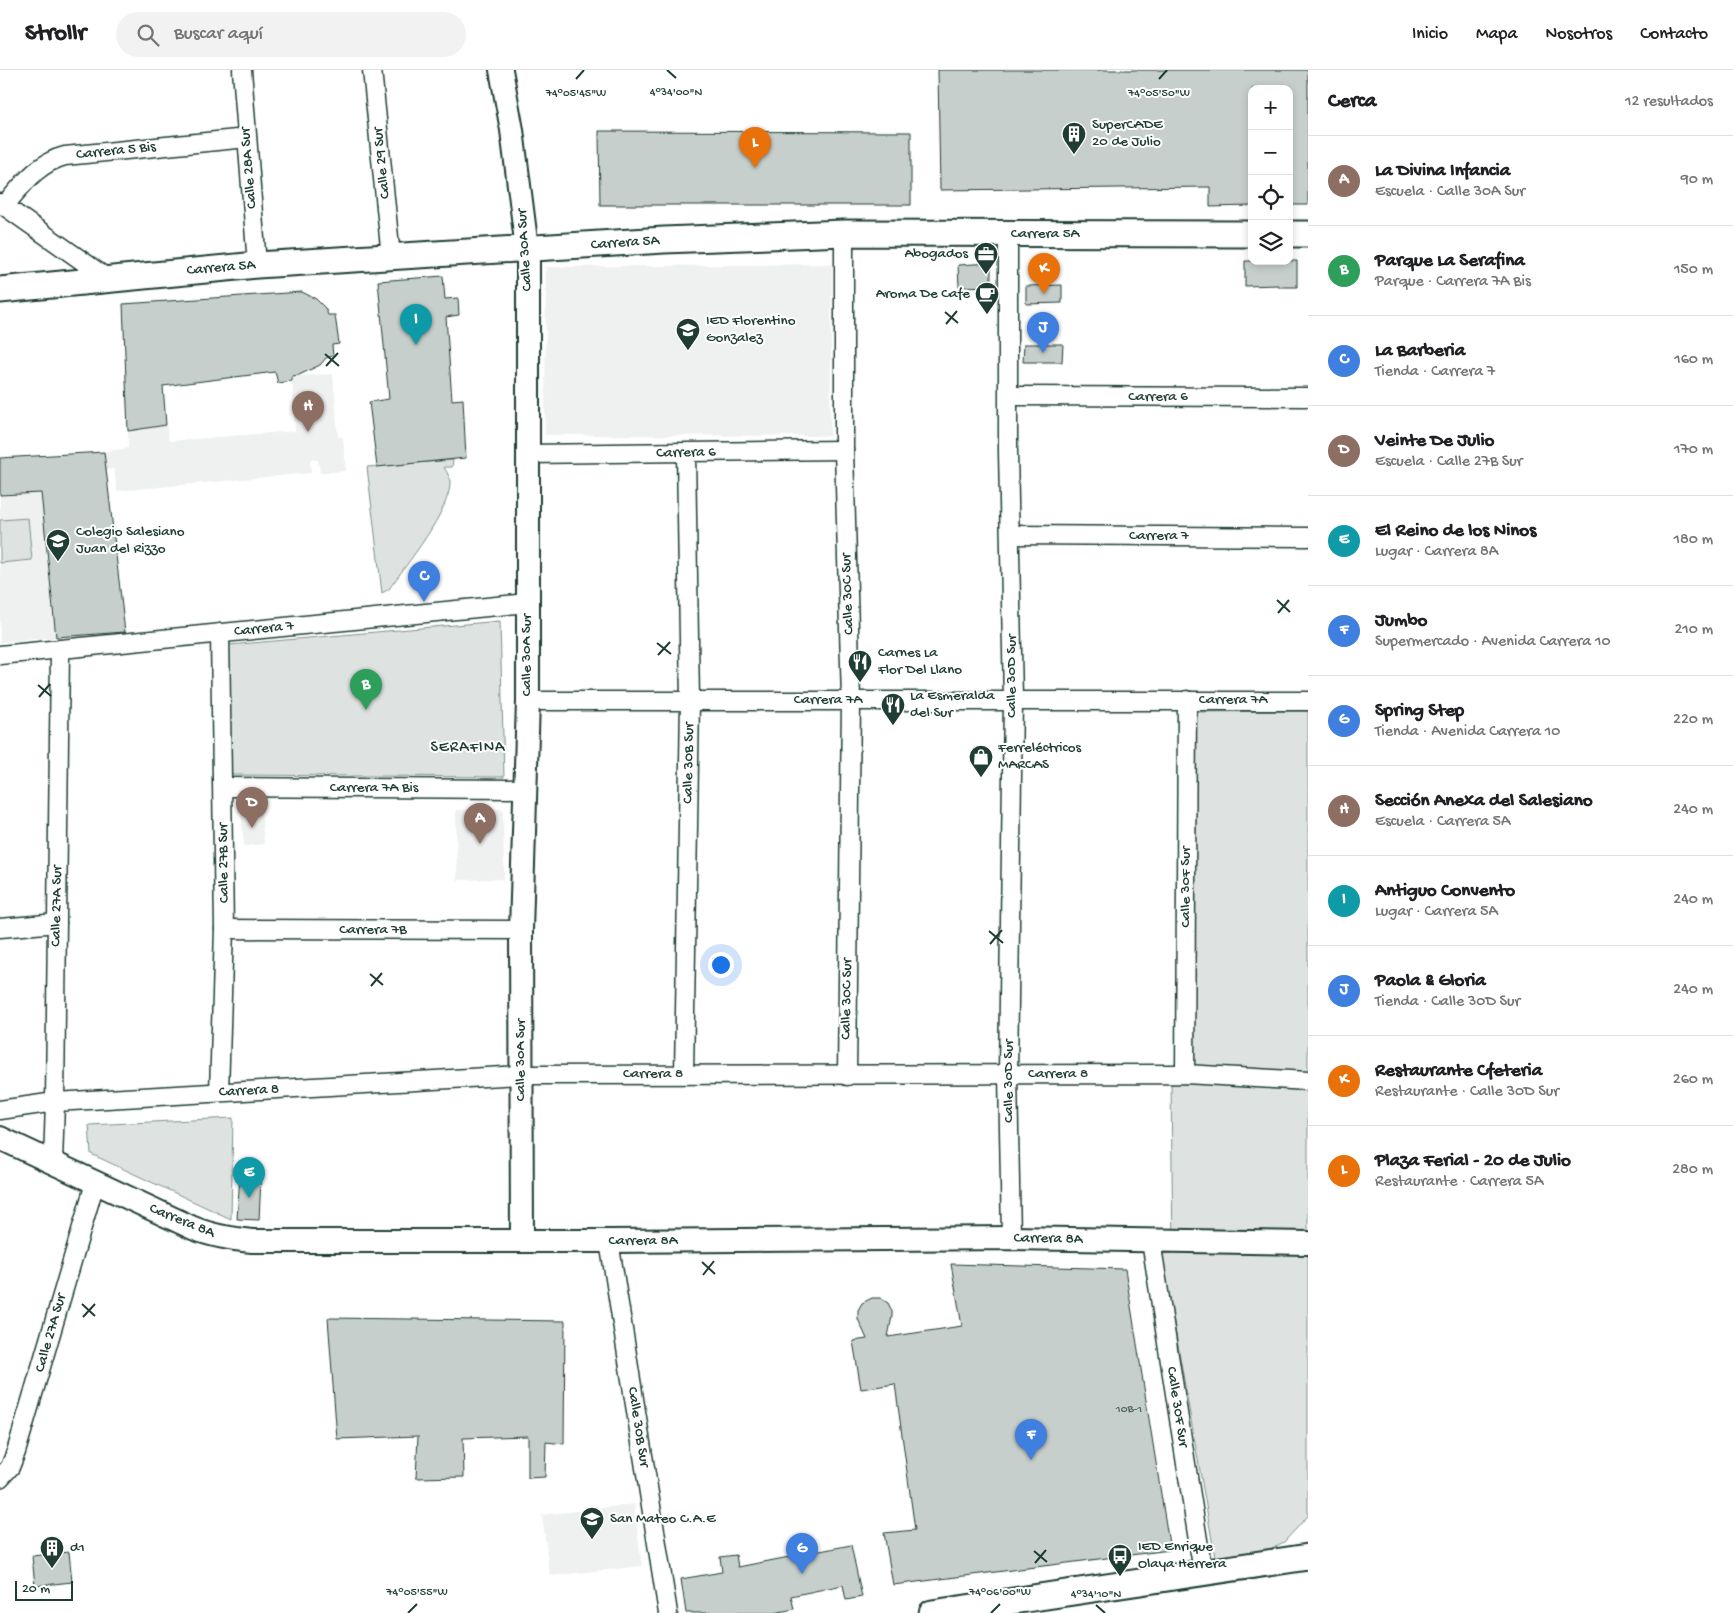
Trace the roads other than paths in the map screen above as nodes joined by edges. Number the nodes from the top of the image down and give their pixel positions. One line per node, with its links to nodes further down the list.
1 (242, 70): 4 (street, Calle 28A Sur)
2 (372, 70): 12 (street, Calle 29 Sur)
3 (501, 70): 11 (street, Calle 30A Sur)
4 (247, 138): 5 (street, Carrera 5 Bis); 13 (street, Calle 28A Sur)
5 (2, 205): 14 (street)
6 (844, 233): 7 (main road, Carrera 5A); 11 (main road, Carrera 5A); 18 (street, Calle 30C Sur)
7 (1008, 234): 8 (main road, Carrera 5A); 16 (street, Calle 30D Sur)
8 (1248, 234)
9 (1293, 234): 10 (main road)
10 (1308, 234)
11 (528, 249): 12 (main road, Carrera 5A); 20 (street, Calle 30A Sur)
12 (391, 256): 13 (main road, Carrera 5A)
13 (257, 265): 14 (main road, Carrera 5A)
14 (108, 278): 15 (main road, Carrera 5A)
15 (0, 290)
16 (1008, 396): 17 (street, Carrera 6); 21 (street, Calle 30D Sur)
17 (1308, 397)
18 (844, 450): 19 (street, Carrera 6); 28 (street, Calle 30C Sur)
19 (686, 453): 20 (street, Carrera 6); 27 (street, Calle 30B Sur)
20 (528, 454): 23 (street, Calle 30A Sur)
21 (1011, 536): 22 (street, Carrera 7); 29 (street, Calle 30D Sur)
22 (1308, 537)
23 (528, 603): 24 (street, Carrera 7); 32 (street, Calle 30A Sur)
24 (220, 633): 25 (street, Carrera 7); 33 (street, Calle 27B Sur)
25 (60, 649): 26 (street, Carrera 7); 35 (street, Calle 27A Sur)
26 (0, 655)
27 (690, 700): 28 (street, Carrera 7A); 32 (street, Carrera 7A); 39 (street, Calle 30B Sur)
28 (851, 700): 29 (street, Carrera 7A); 43 (street, Calle 30C Sur)
29 (1013, 700): 30 (street, Carrera 7A); 40 (street, Calle 30D Sur)
30 (1188, 700): 31 (street, Carrera 7A); 41 (street, Calle 30F Sur)
31 (1308, 700)
32 (528, 701): 34 (street, Calle 30A Sur)
33 (223, 787): 34 (street, Carrera 7A Bis); 37 (street, Calle 27B Sur)
34 (524, 789): 38 (street, Calle 30A Sur)
35 (57, 923): 36 (street); 46 (street, Calle 27A Sur)
36 (0, 928)
37 (224, 929): 38 (street, Carrera 7B); 45 (street, Calle 27B Sur)
38 (521, 930): 42 (street, Calle 30A Sur)
39 (684, 1074): 42 (street, Carrera 8); 43 (street, Carrera 8)
40 (1008, 1074): 41 (street, Carrera 8); 43 (street, Carrera 8); 51 (street, Calle 30D Sur)
41 (1185, 1074): 44 (street, Carrera 8)
42 (521, 1075): 45 (street, Carrera 8); 52 (street, Calle 30A Sur)
43 (846, 1076)
44 (1308, 1081)
45 (219, 1092): 46 (street, Carrera 8)
46 (55, 1102): 47 (street, Carrera 8); 49 (street, Calle 27A Sur)
47 (0, 1110)
48 (0, 1138): 49 (street, Carrera 8A)
49 (53, 1164): 50 (street, Carrera 8A)
50 (95, 1183): 52 (street, Carrera 8A); 56 (street, Calle 27A Sur)
51 (1011, 1238): 53 (street, Carrera 8A); 54 (street, Carrera 8A)
52 (522, 1241): 53 (street, Carrera 8A)
53 (609, 1241): 59 (street, Calle 30B Sur)
54 (1151, 1242): 55 (street, Carrera 8A); 58 (street, Calle 30F Sur)
55 (1308, 1243)
56 (0, 1478)
57 (1308, 1557): 58 (main road)
58 (1203, 1572): 60 (main road)
59 (668, 1613)
60 (932, 1613)

